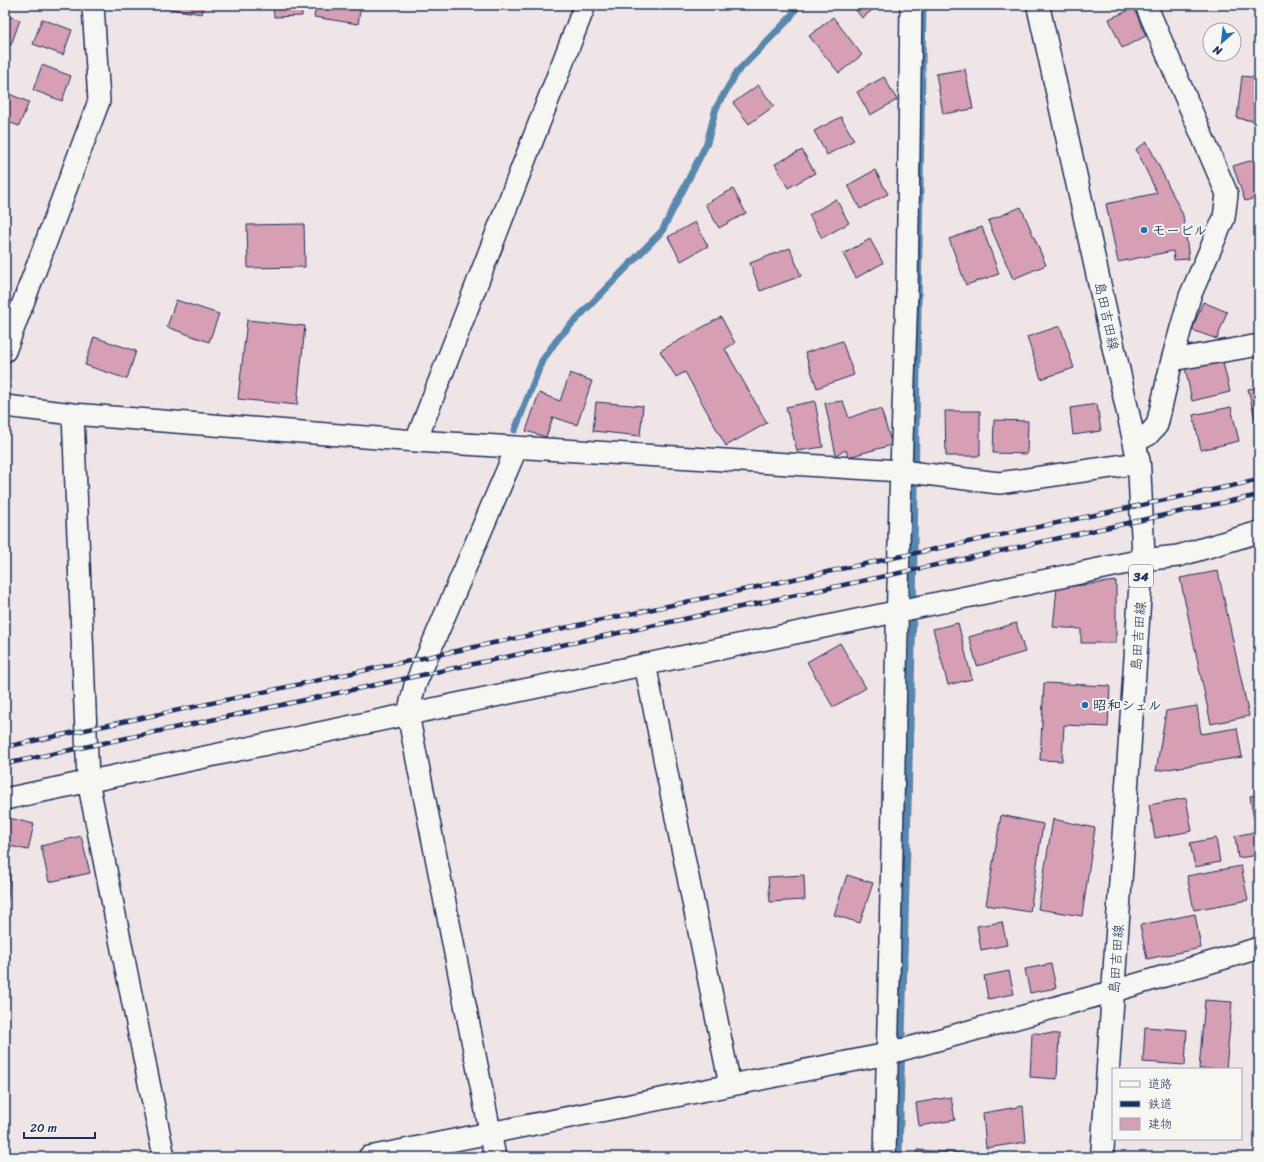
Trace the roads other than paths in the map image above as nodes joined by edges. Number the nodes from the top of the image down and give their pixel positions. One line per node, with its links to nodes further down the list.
1 (93, 5): 7 (street)
2 (584, 5): 11 (street)
3 (911, 5): 15 (street)
4 (1038, 5): 12 (main road, 島田吉田線 / 34)
5 (1146, 5): 8 (street)
6 (1259, 346): 8 (street)
7 (5, 351)
8 (1172, 360): 12 (street)
9 (5, 406): 10 (street)
10 (73, 414): 11 (street); 21 (street)
11 (416, 441): 13 (street)
12 (1134, 442): 14 (main road, 島田吉田線 / 34)
13 (517, 447): 15 (street); 20 (street)
14 (1139, 463): 15 (street); 17 (main road, 島田吉田線 / 34)
15 (901, 471): 18 (street)
16 (1259, 532): 17 (street)
17 (1142, 560): 18 (street); 24 (main road, 島田吉田線 / 34)
18 (898, 611): 19 (street); 25 (street)
19 (645, 664): 20 (street); 26 (street)
20 (408, 714): 21 (street); 27 (street)
21 (88, 781): 22 (street); 28 (street)
22 (5, 799)
23 (1259, 948): 24 (street)
24 (1114, 991): 25 (street); 32 (main road, 島田吉田線 / 34)
25 (887, 1054): 26 (street); 31 (street)
26 (730, 1085): 27 (street)
27 (490, 1133): 29 (street); 30 (street)
28 (164, 1157)
29 (368, 1157)
30 (495, 1157)
31 (885, 1157)
32 (1102, 1157)

